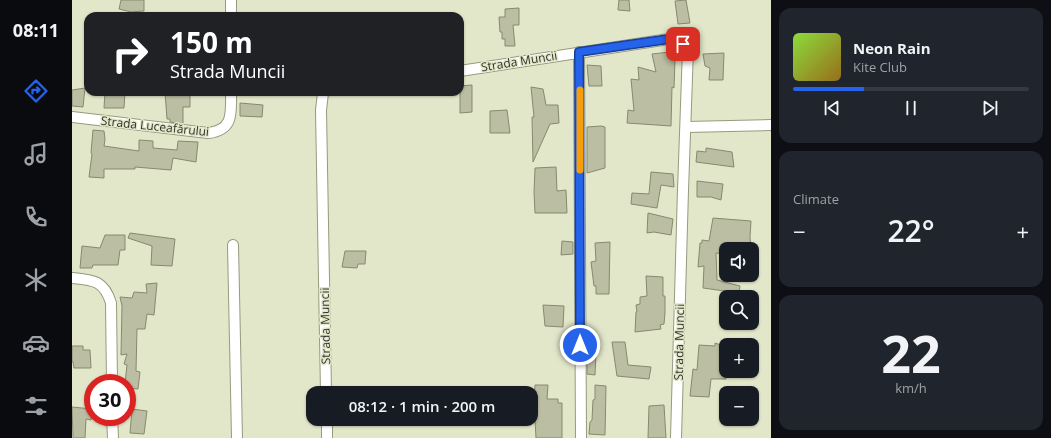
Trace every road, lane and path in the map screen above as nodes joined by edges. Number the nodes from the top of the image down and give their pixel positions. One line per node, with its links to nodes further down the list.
1 (231, 0): 2 (street)
2 (231, 12)
3 (579, 52): 4 (street, Strada Muncii); 9 (street, Strada Muncii); 19 (street)
4 (464, 70)
5 (231, 96): 7 (street, Strada Luceafărului)
6 (323, 96): 13 (street, Strada Muncii)
7 (72, 118)
8 (771, 125): 9 (street)
9 (686, 127): 20 (street, Strada Muncii)
10 (233, 245): 17 (street)
11 (72, 278): 12 (street)
12 (112, 374)
13 (326, 386)
14 (112, 426): 16 (street)
15 (326, 426): 18 (street)
16 (112, 438)
17 (237, 438)
18 (327, 438)
19 (581, 438)
20 (676, 438)

